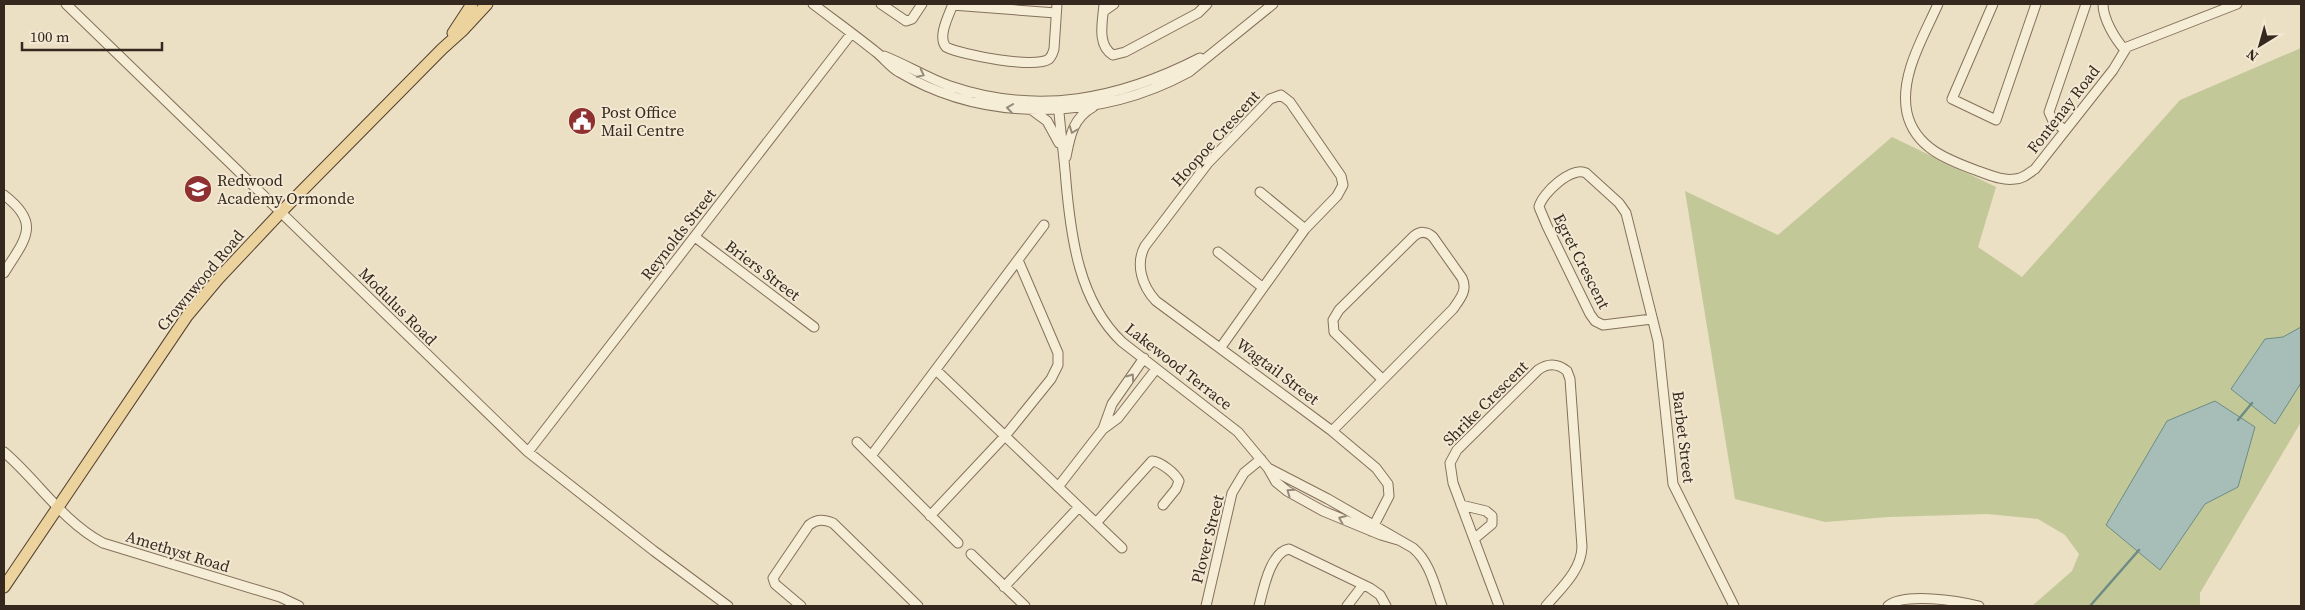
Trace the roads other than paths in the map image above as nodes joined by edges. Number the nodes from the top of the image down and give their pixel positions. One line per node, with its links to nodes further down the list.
1 (66, 4): 34 (street, Modulus Road)
2 (472, 4): 23 (main road, Crownwood Road)
3 (487, 4): 23 (main road, Crownwood Road)
4 (813, 4): 21 (street)
5 (881, 4): 6 (street)
6 (922, 4)
7 (953, 4): 19 (street); 19 (street)
8 (1114, 4): 18 (street)
9 (1208, 4): 18 (street)
10 (1273, 4): 22 (street)
11 (1938, 4): 29 (street, Fontenay Road)
12 (1993, 4): 13 (street)
13 (2036, 4)
14 (2086, 4): 29 (street)
15 (2103, 4): 24 (street)
16 (2209, 4): 20 (street)
17 (2238, 4): 20 (street)
18 (1104, 7)
19 (1057, 8)
20 (2213, 13): 24 (street)
21 (851, 34): 25 (street); 37 (street, Reynolds Street)
22 (1218, 48): 26 (street); 27 (street)
23 (442, 49): 34 (main road, Crownwood Road)
24 (2125, 50): 29 (street, Fontenay Road)
25 (877, 52): 27 (street, one-way to 27); 28 (street, one-way to 25)
26 (1098, 104): 27 (street); 31 (street, one-way to 31)
27 (1058, 106): 28 (street); 30 (street, Lakewood Terrace)
28 (1030, 109): 30 (street)
29 (2065, 130)
30 (1063, 155): 31 (street, Lakewood Terrace)
31 (1065, 165): 46 (street, Lakewood Terrace)
32 (1260, 192): 36 (street)
33 (4, 195): 41 (street)
34 (282, 212): 55 (street, Modulus Road); 63 (main road, Crownwood Road)
35 (1044, 225): 40 (street)
36 (1305, 229): 38 (street, Hoopoe Crescent); 42 (street, Hoopoe Crescent)
37 (695, 237): 44 (street, Briers Street); 55 (street, Reynolds Street)
38 (1145, 246): 45 (street, Wagtail Street)
39 (1218, 252): 42 (street)
40 (1018, 260): 48 (street); 52 (street)
41 (4, 273)
42 (1262, 287): 45 (street, Hoopoe Crescent)
43 (1652, 319): 43 (street, Egret Crescent); 86 (street, Barbet Street)
44 (814, 327)
45 (1221, 347): 51 (street, Wagtail Street)
46 (1144, 358): 47 (street, Lakewood Terrace); 50 (street, one-way to 46)
47 (1156, 369): 50 (street); 57 (street, Lakewood Terrace)
48 (936, 370): 52 (street); 56 (street)
49 (1382, 379): 49 (street); 51 (street)
50 (1103, 429): 59 (street)
51 (1332, 431): 66 (street, Wagtail Street)
52 (1005, 436): 59 (street); 64 (street)
53 (857, 442): 56 (street)
54 (4, 452): 63 (street, Amethyst Road)
55 (528, 452): 75 (street, Modulus Road)
56 (871, 456): 64 (street)
57 (1261, 459): 58 (street, Lakewood Terrace); 79 (street, Plover Street)
58 (1268, 468): 66 (street, Lakewood Terrace); 66 (street, Lakewood Terrace, one-way to 58)
59 (1058, 487): 62 (street)
60 (1163, 505): 65 (street)
61 (1461, 505): 67 (street, Shrike Crescent); 67 (street); 85 (street, Shrike Crescent)
62 (1080, 507): 65 (street); 73 (street)
63 (57, 509): 72 (main road, Crownwood Road); 74 (street, Amethyst Road)
64 (930, 516): 68 (street)
65 (1096, 523): 69 (street)
66 (1373, 528): 83 (street, Lakewood Terrace)
67 (1474, 539): 84 (street, Shrike Crescent)
68 (958, 543)
69 (1122, 548)
70 (971, 554): 73 (street)
71 (1364, 585): 80 (street); 81 (street); 82 (street)
72 (4, 587)
73 (1004, 587): 78 (street)
74 (299, 606)
75 (728, 606)
76 (801, 606): 77 (street)
77 (918, 606)
78 (1025, 606)
79 (1206, 606)
80 (1259, 606)
81 (1347, 606)
82 (1386, 606)
83 (1442, 606)
84 (1499, 606)
85 (1546, 606)
86 (1734, 606)
87 (1888, 606): 88 (street)
88 (1979, 606)

